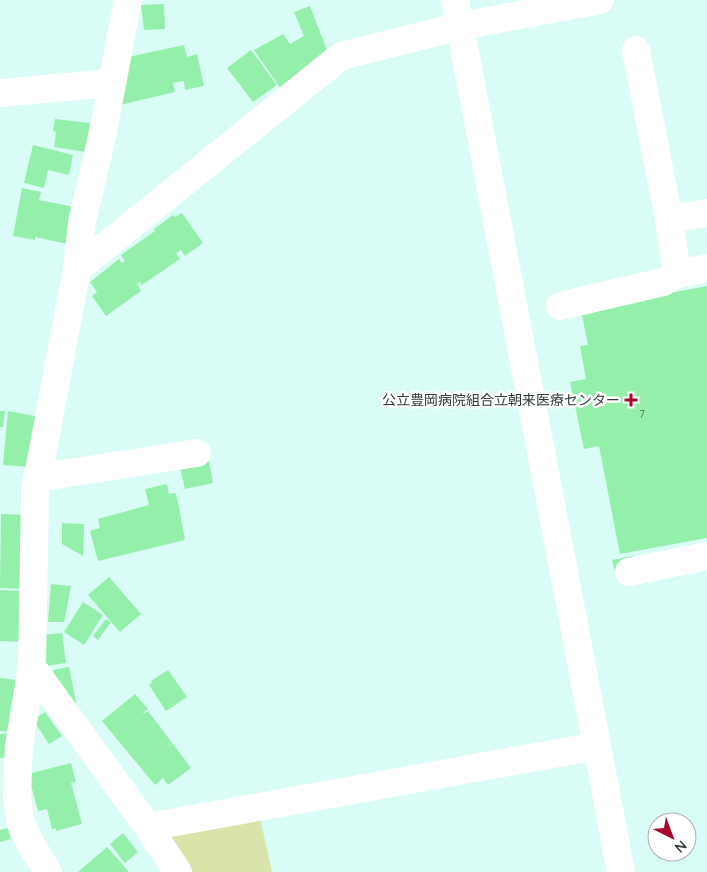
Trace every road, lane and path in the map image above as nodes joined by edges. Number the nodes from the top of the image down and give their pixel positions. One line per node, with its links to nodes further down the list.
1 (128, 0): 6 (street)
2 (455, 0): 4 (street)
3 (600, 0): 4 (street)
4 (461, 26): 11 (street); 19 (street)
5 (636, 50): 9 (street)
6 (111, 83): 7 (street); 11 (street)
7 (0, 94)
8 (707, 213): 9 (street)
9 (669, 219): 12 (street)
10 (707, 268): 12 (street)
11 (77, 269): 15 (street)
12 (678, 274): 13 (street)
13 (560, 306)
14 (196, 453): 15 (street)
15 (37, 478): 18 (street)
16 (707, 556): 17 (street)
17 (629, 572)
18 (32, 667): 20 (street); 21 (street)
19 (597, 746): 20 (street); 23 (street)
20 (148, 827): 22 (street)
21 (48, 872)
22 (178, 872)
23 (621, 872)

